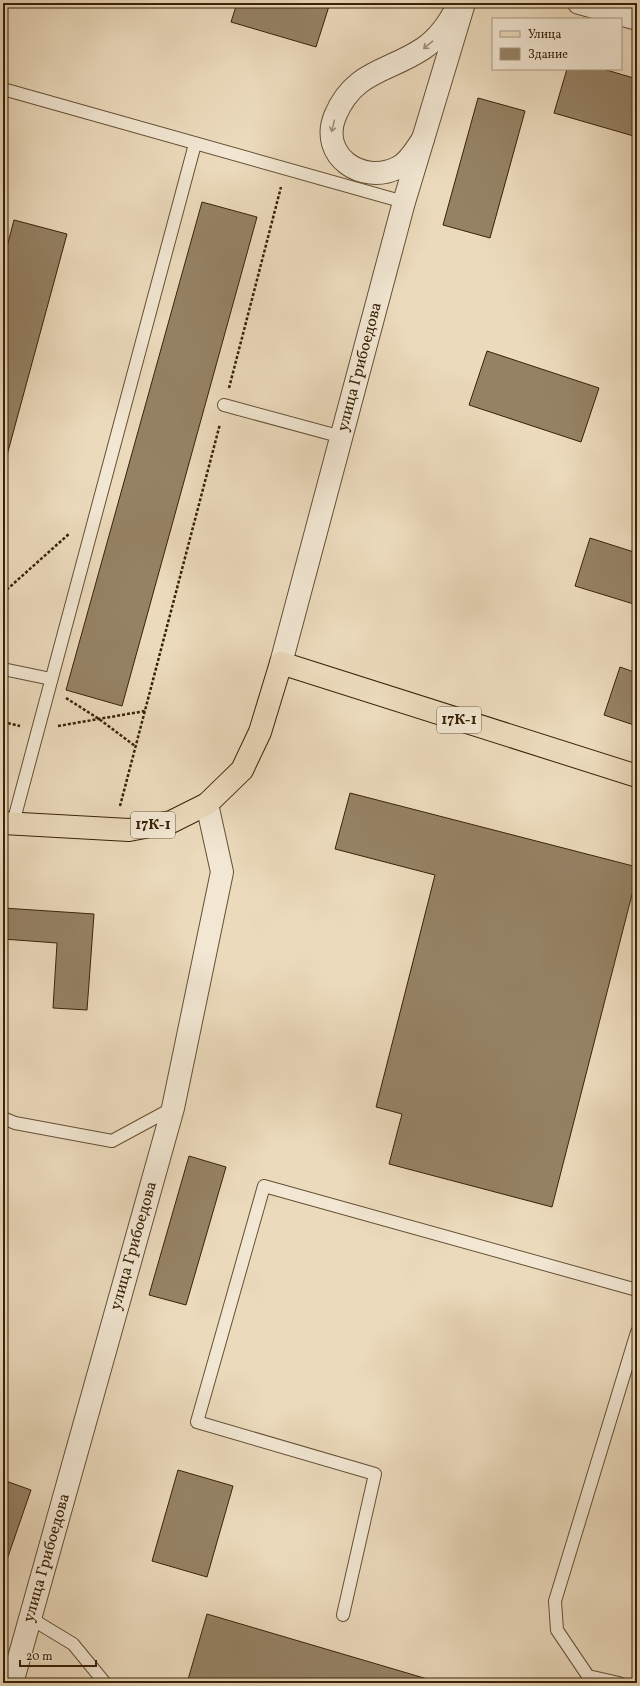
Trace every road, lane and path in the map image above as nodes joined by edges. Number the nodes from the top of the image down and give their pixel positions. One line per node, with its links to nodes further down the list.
1 (459, 3): 6 (street, one-way to 6)
2 (464, 3): 6 (street, улица Грибоедова)
3 (579, 3): 4 (street)
4 (637, 19)
5 (3, 89): 7 (lane)
6 (424, 137): 9 (street, улица Грибоедова)
7 (195, 144): 8 (lane); 12 (lane)
8 (286, 169): 9 (lane); 10 (path)
9 (404, 202): 11 (street, улица Грибоедова)
10 (224, 405): 11 (lane); 17 (path)
11 (342, 437): 14 (street, улица Грибоедова)
12 (95, 515): 13 (path); 16 (lane)
13 (3, 593)
14 (281, 663): 21 (main road, 17К-1); 22 (main road, улица Грибоедова / 17К-1)
15 (3, 669): 16 (lane)
16 (50, 683): 18 (path); 19 (lane)
17 (145, 711): 18 (path); 20 (path)
18 (99, 719): 19 (path); 20 (path)
19 (37, 730): 23 (lane)
20 (136, 746): 24 (path)
21 (637, 776)
22 (207, 804): 24 (main road, 17К-1); 25 (street, улица Грибоедова)
23 (8, 823): 24 (main road, 17К-1)
24 (114, 830)
25 (173, 1108): 26 (lane); 30 (street, улица Грибоедова)
26 (3, 1118)
27 (637, 1290): 29 (lane)
28 (637, 1332): 33 (lane)
29 (343, 1615)
30 (30, 1618): 31 (street, улица Грибоедова); 32 (lane)
31 (12, 1683)
32 (105, 1683)
33 (619, 1683)

